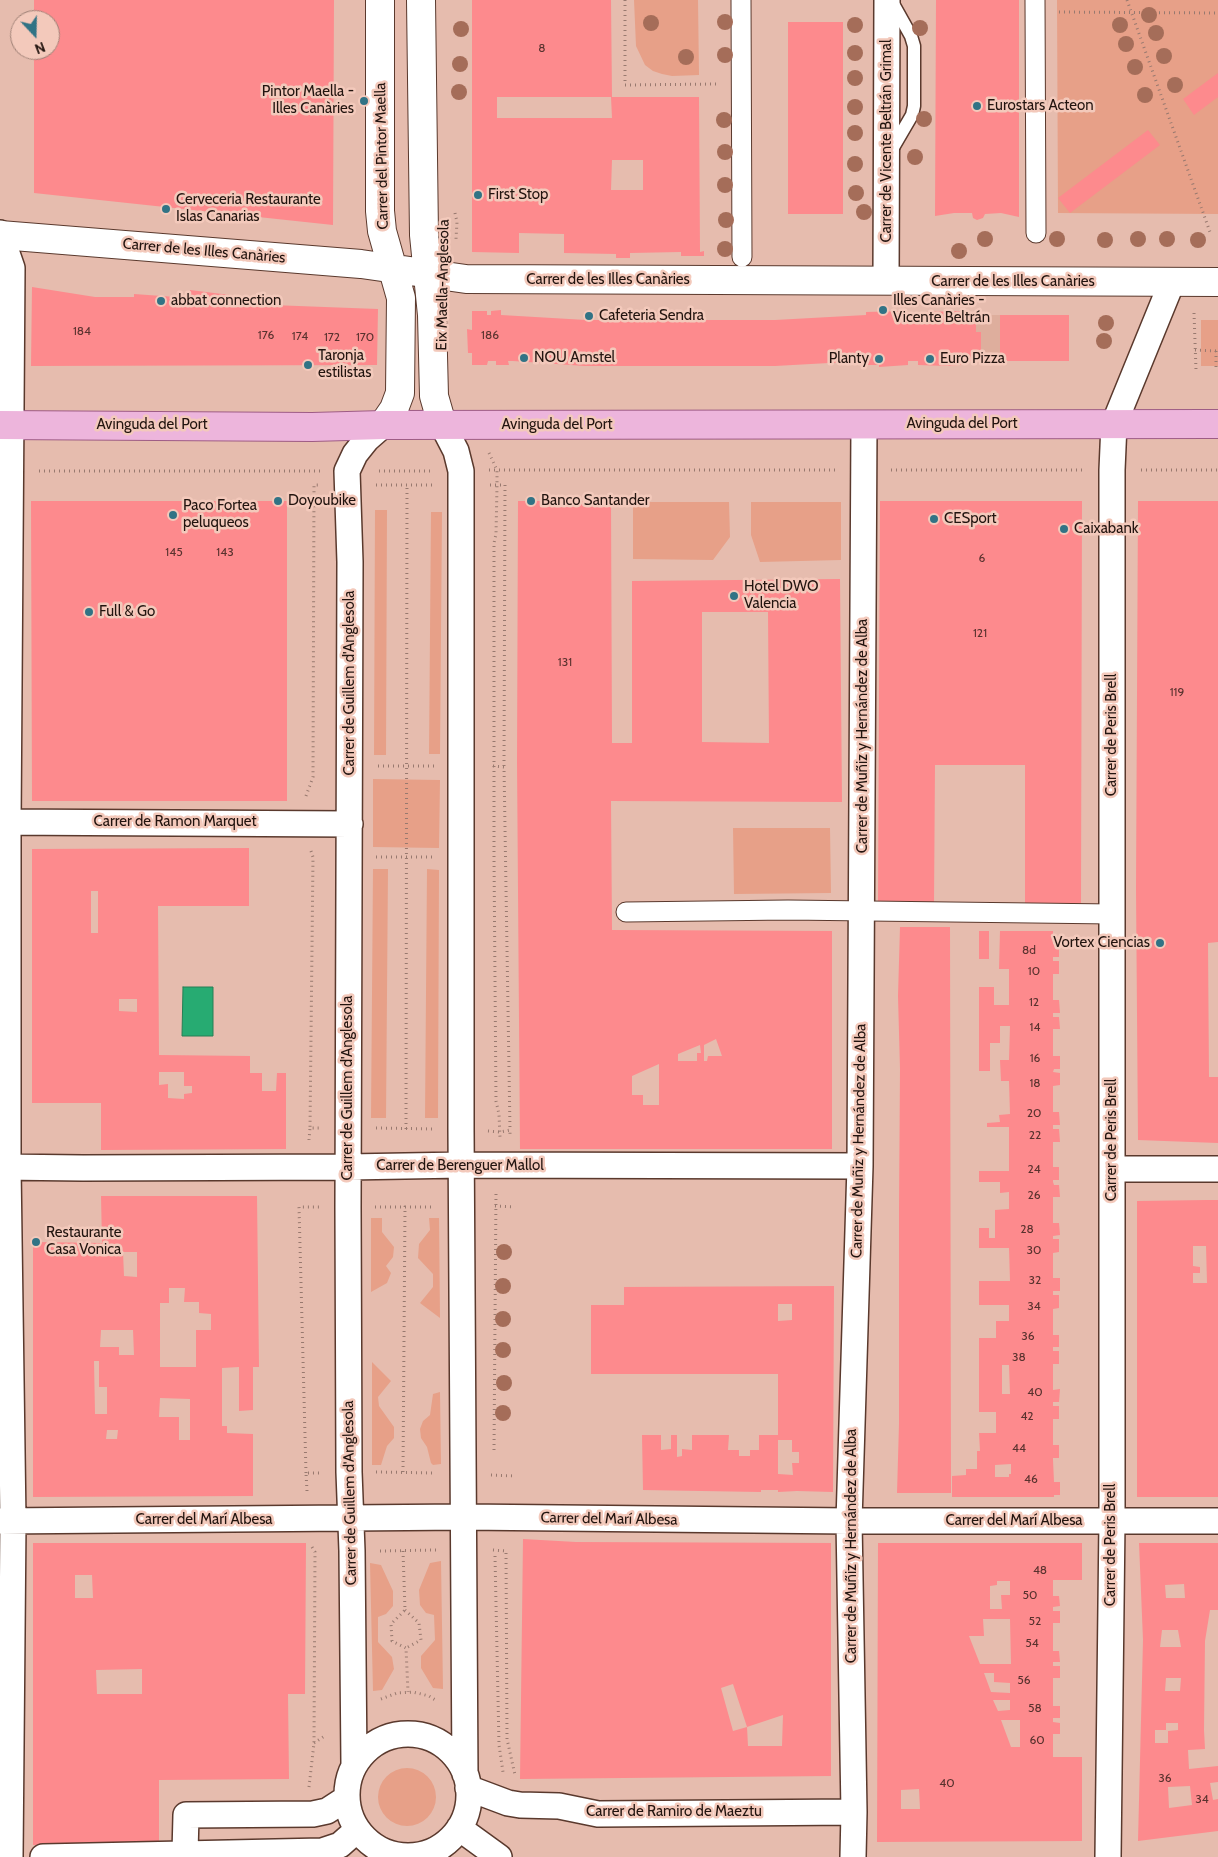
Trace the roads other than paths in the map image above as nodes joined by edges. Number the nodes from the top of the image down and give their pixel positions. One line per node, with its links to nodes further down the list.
1 (380, 0): 11 (street, Carrer del Pintor Maella)
2 (421, 0): 12 (street)
3 (741, 0): 10 (street)
4 (887, 0): 7 (street, Carrer de Vicente Beltrán Grimal)
5 (891, 0): 7 (lane)
6 (1035, 6): 8 (street)
7 (887, 163): 13 (street, Carrer de Vicente Beltrán Grimal)
8 (1036, 233)
9 (0, 234): 11 (street, Carrer de les Illes Canàries); 21 (street)
10 (742, 257)
11 (394, 269): 12 (street, Carrer de les Illes Canàries); 16 (street, Carrer del Pintor Maella)
12 (440, 276): 13 (street, Carrer de les Illes Canàries); 17 (street)
13 (886, 281): 14 (street, Carrer de les Illes Canàries)
14 (1172, 282): 15 (street, Carrer de les Illes Canàries); 19 (street)
15 (1218, 282)
16 (384, 424): 17 (main road, Avinguda del Port); 21 (main road, Avinguda del Port); 23 (street, Carrer de Guillem d'Anglesola)
17 (442, 424): 18 (main road, Avinguda del Port); 27 (street)
18 (864, 424): 19 (main road, Avinguda del Port); 25 (street, Carrer de Muñiz y Hernández de Alba)
19 (1114, 424): 20 (main road, Avinguda del Port); 26 (street, Carrer de Peris Brell)
20 (1218, 424)
21 (6, 425): 22 (street)
22 (4, 822): 23 (street, Carrer de Ramon Marquet); 29 (street)
23 (350, 824): 30 (street, Carrer de Guillem d'Anglesola)
24 (626, 912): 25 (street)
25 (862, 912): 26 (street); 28 (street, Carrer de Muñiz y Hernández de Alba)
26 (1112, 914): 32 (street, Carrer de Peris Brell)
27 (462, 1165): 28 (street, Carrer de Berenguer Mallol); 30 (street, Carrer de Berenguer Mallol); 33 (street)
28 (860, 1166): 36 (street, Carrer de Muñiz y Hernández de Alba)
29 (4, 1167): 30 (street, Carrer de Berenguer Mallol); 35 (street)
30 (348, 1167): 34 (street, Carrer de Guillem d'Anglesola)
31 (1218, 1169): 32 (street)
32 (1112, 1170): 37 (street, Carrer de Peris Brell)
33 (464, 1517): 34 (street, Carrer del Marí Albesa); 36 (street, Carrer del Marí Albesa); 40 (street)
34 (351, 1518): 35 (street, Carrer del Marí Albesa); 39 (street, Carrer de Guillem d'Anglesola)
35 (7, 1521): 47 (street)
36 (849, 1521): 37 (street, Carrer del Marí Albesa); 42 (street, Carrer de Muñiz y Hernández de Alba)
37 (1112, 1521): 38 (street, Carrer del Marí Albesa); 51 (street, Carrer de Peris Brell)
38 (1218, 1521)
39 (354, 1765): 40 (street); 41 (street)
40 (467, 1781): 42 (street, Carrer de Ramiro de Maeztu); 43 (street)
41 (346, 1798): 44 (street); 45 (street)
42 (854, 1812): 50 (street, Carrer de Muñiz y Hernández de Alba)
43 (459, 1828): 46 (street); 49 (street)
44 (357, 1830): 45 (street); 46 (street)
45 (185, 1853): 48 (street)
46 (417, 1856)
47 (10, 1857)
48 (43, 1857)
49 (499, 1857)
50 (853, 1857)
51 (1108, 1857)

